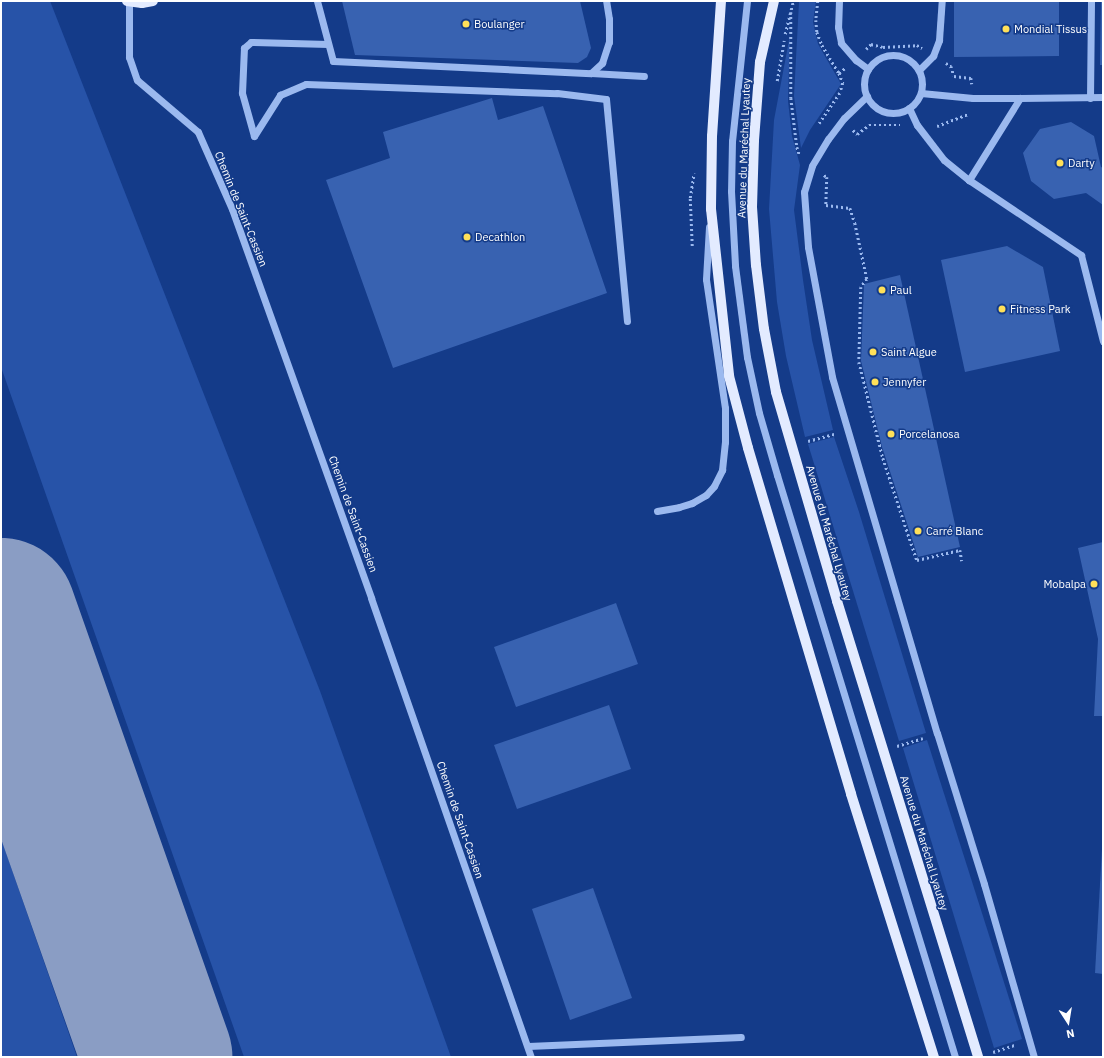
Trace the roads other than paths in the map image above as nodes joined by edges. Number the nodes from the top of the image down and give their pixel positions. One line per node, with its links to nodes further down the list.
1 (153, 1): 10 (main road)
2 (317, 1): 11 (street)
3 (606, 1): 14 (street)
4 (721, 1): 23 (main road)
5 (747, 1): 31 (street)
6 (774, 1): 32 (main road, Avenue du Maréchal Lyautey)
7 (839, 1): 12 (street)
8 (942, 1): 13 (street)
9 (1091, 1): 20 (street)
10 (128, 2): 28 (street, Chemin de Saint-Cassien)
11 (328, 44): 14 (street); 24 (street)
12 (868, 69): 13 (street); 17 (street)
13 (919, 70): 16 (street)
14 (591, 73): 15 (street)
15 (644, 76)
16 (921, 93): 19 (street); 21 (street)
17 (867, 96): 21 (street); 33 (street)
18 (1103, 97): 20 (street)
19 (1020, 98): 20 (street); 22 (street)
20 (1090, 98)
21 (909, 108): 22 (street)
22 (969, 180): 25 (street)
23 (711, 209): 26 (street); 30 (main road)
24 (627, 321)
25 (1103, 341)
26 (657, 511)
27 (741, 1037): 28 (street)
28 (528, 1046): 29 (street, Chemin de Saint-Cassien)
29 (531, 1057)
30 (934, 1057)
31 (955, 1057)
32 (978, 1057)
33 (1034, 1057)

